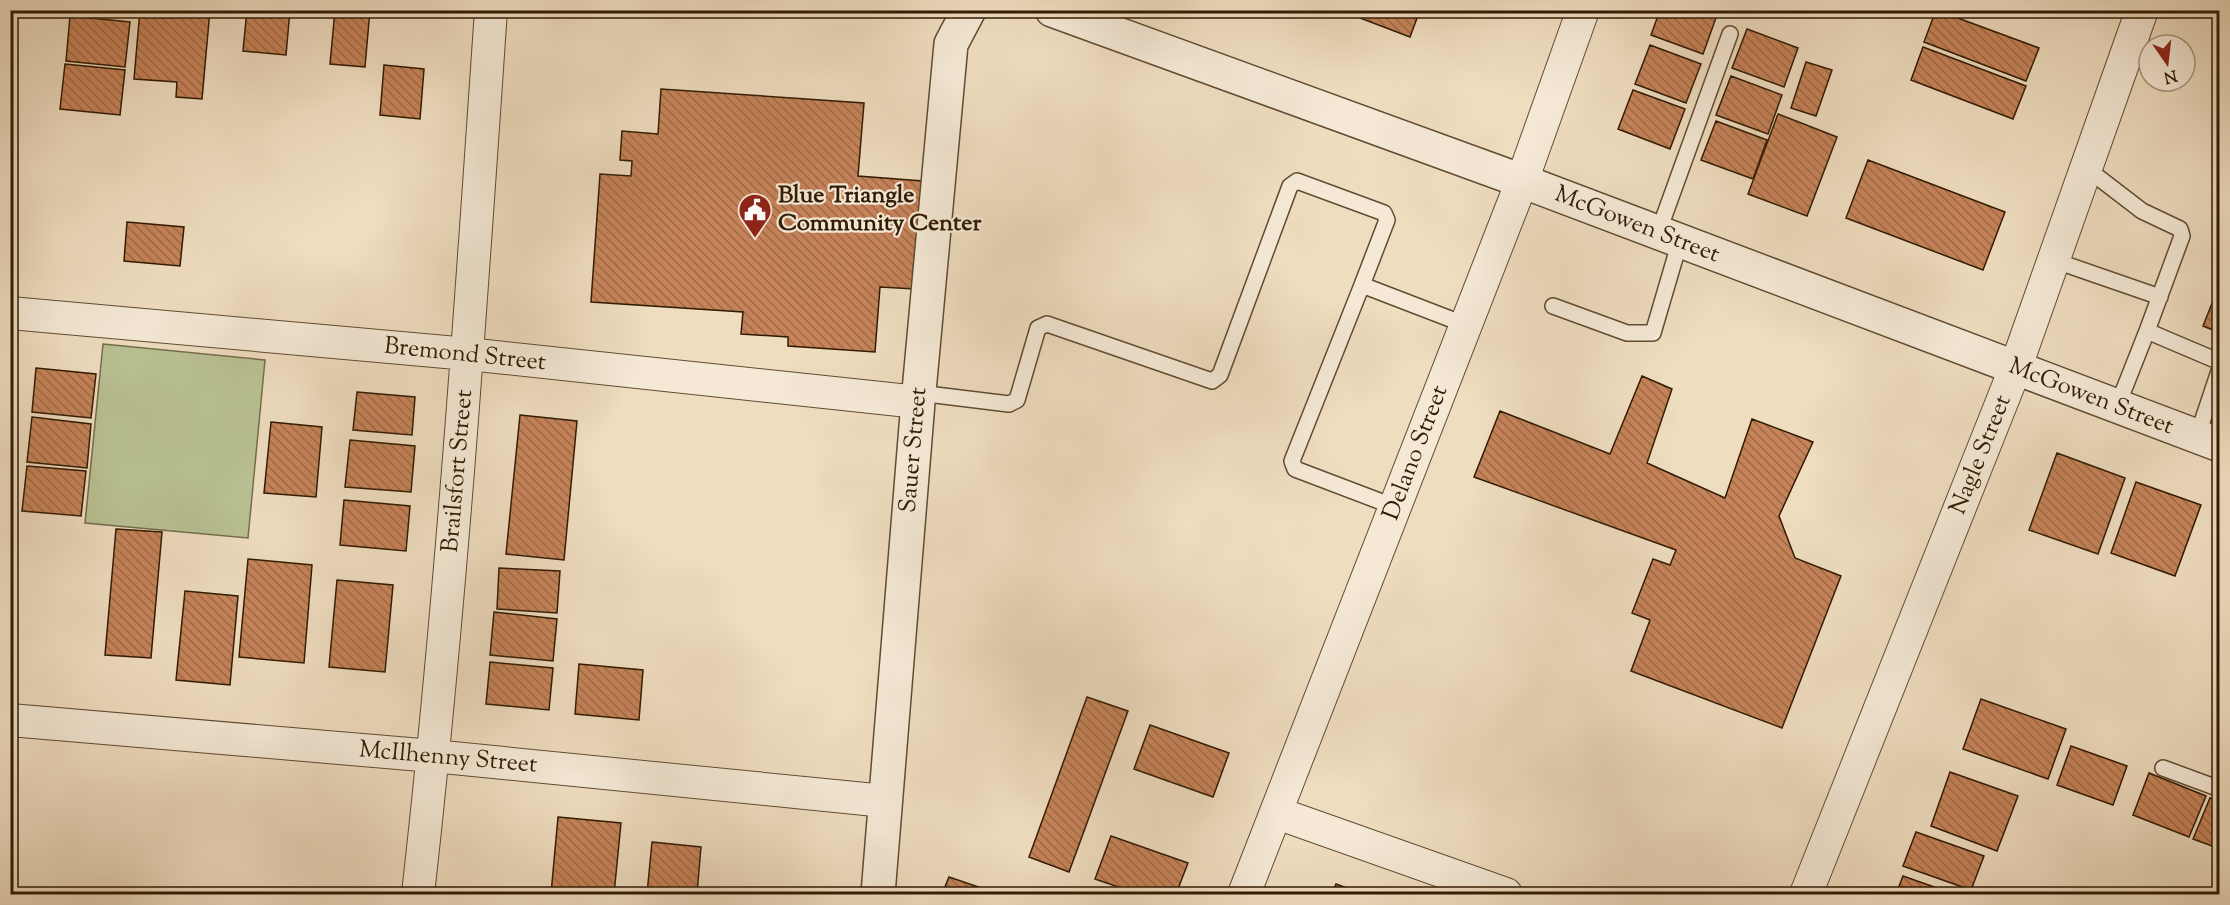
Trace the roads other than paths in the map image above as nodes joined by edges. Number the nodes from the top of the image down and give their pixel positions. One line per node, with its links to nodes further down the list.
1 (491, 10): 17 (street, Brailsfort Street)
2 (969, 10): 21 (street, Sauer Street)
3 (1052, 10): 8 (street, McGowen Street)
4 (1583, 10): 8 (street, Delano Street)
5 (2142, 10): 7 (street, Nagle Street)
6 (1730, 34): 9 (lane)
7 (2086, 168): 10 (street, Nagle Street); 12 (lane)
8 (1522, 181): 9 (street, McGowen Street); 15 (street, Delano Street)
9 (1669, 237): 13 (lane); 20 (street, McGowen Street)
10 (2053, 260): 12 (lane); 20 (street, Nagle Street)
11 (1362, 285): 15 (lane); 21 (lane); 24 (lane)
12 (2160, 297): 16 (lane)
13 (1553, 306)
14 (10, 313): 17 (street, Bremond Street)
15 (1466, 325): 24 (street, Delano Street)
16 (2147, 331): 18 (lane); 22 (lane)
17 (468, 354): 21 (street, Bremond Street); 26 (street, Brailsfort Street)
18 (2220, 362)
19 (2220, 368): 23 (lane)
20 (2015, 369): 22 (street, McGowen Street); 35 (street, Nagle Street)
21 (919, 398): 29 (street, Sauer Street)
22 (2117, 407): 23 (street, McGowen Street)
23 (2208, 441)
24 (1395, 507): 30 (street, Delano Street)
25 (10, 720): 26 (street, McIlhenny Street)
26 (433, 756): 29 (street, McIlhenny Street); 31 (street, Brailsfort Street)
27 (2163, 768): 28 (lane)
28 (2220, 789)
29 (885, 801): 32 (street, Sauer Street)
30 (1277, 813): 33 (street, Delano Street); 34 (street)
31 (418, 894)
32 (878, 894)
33 (1244, 894)
34 (1506, 894)
35 (1806, 894)

